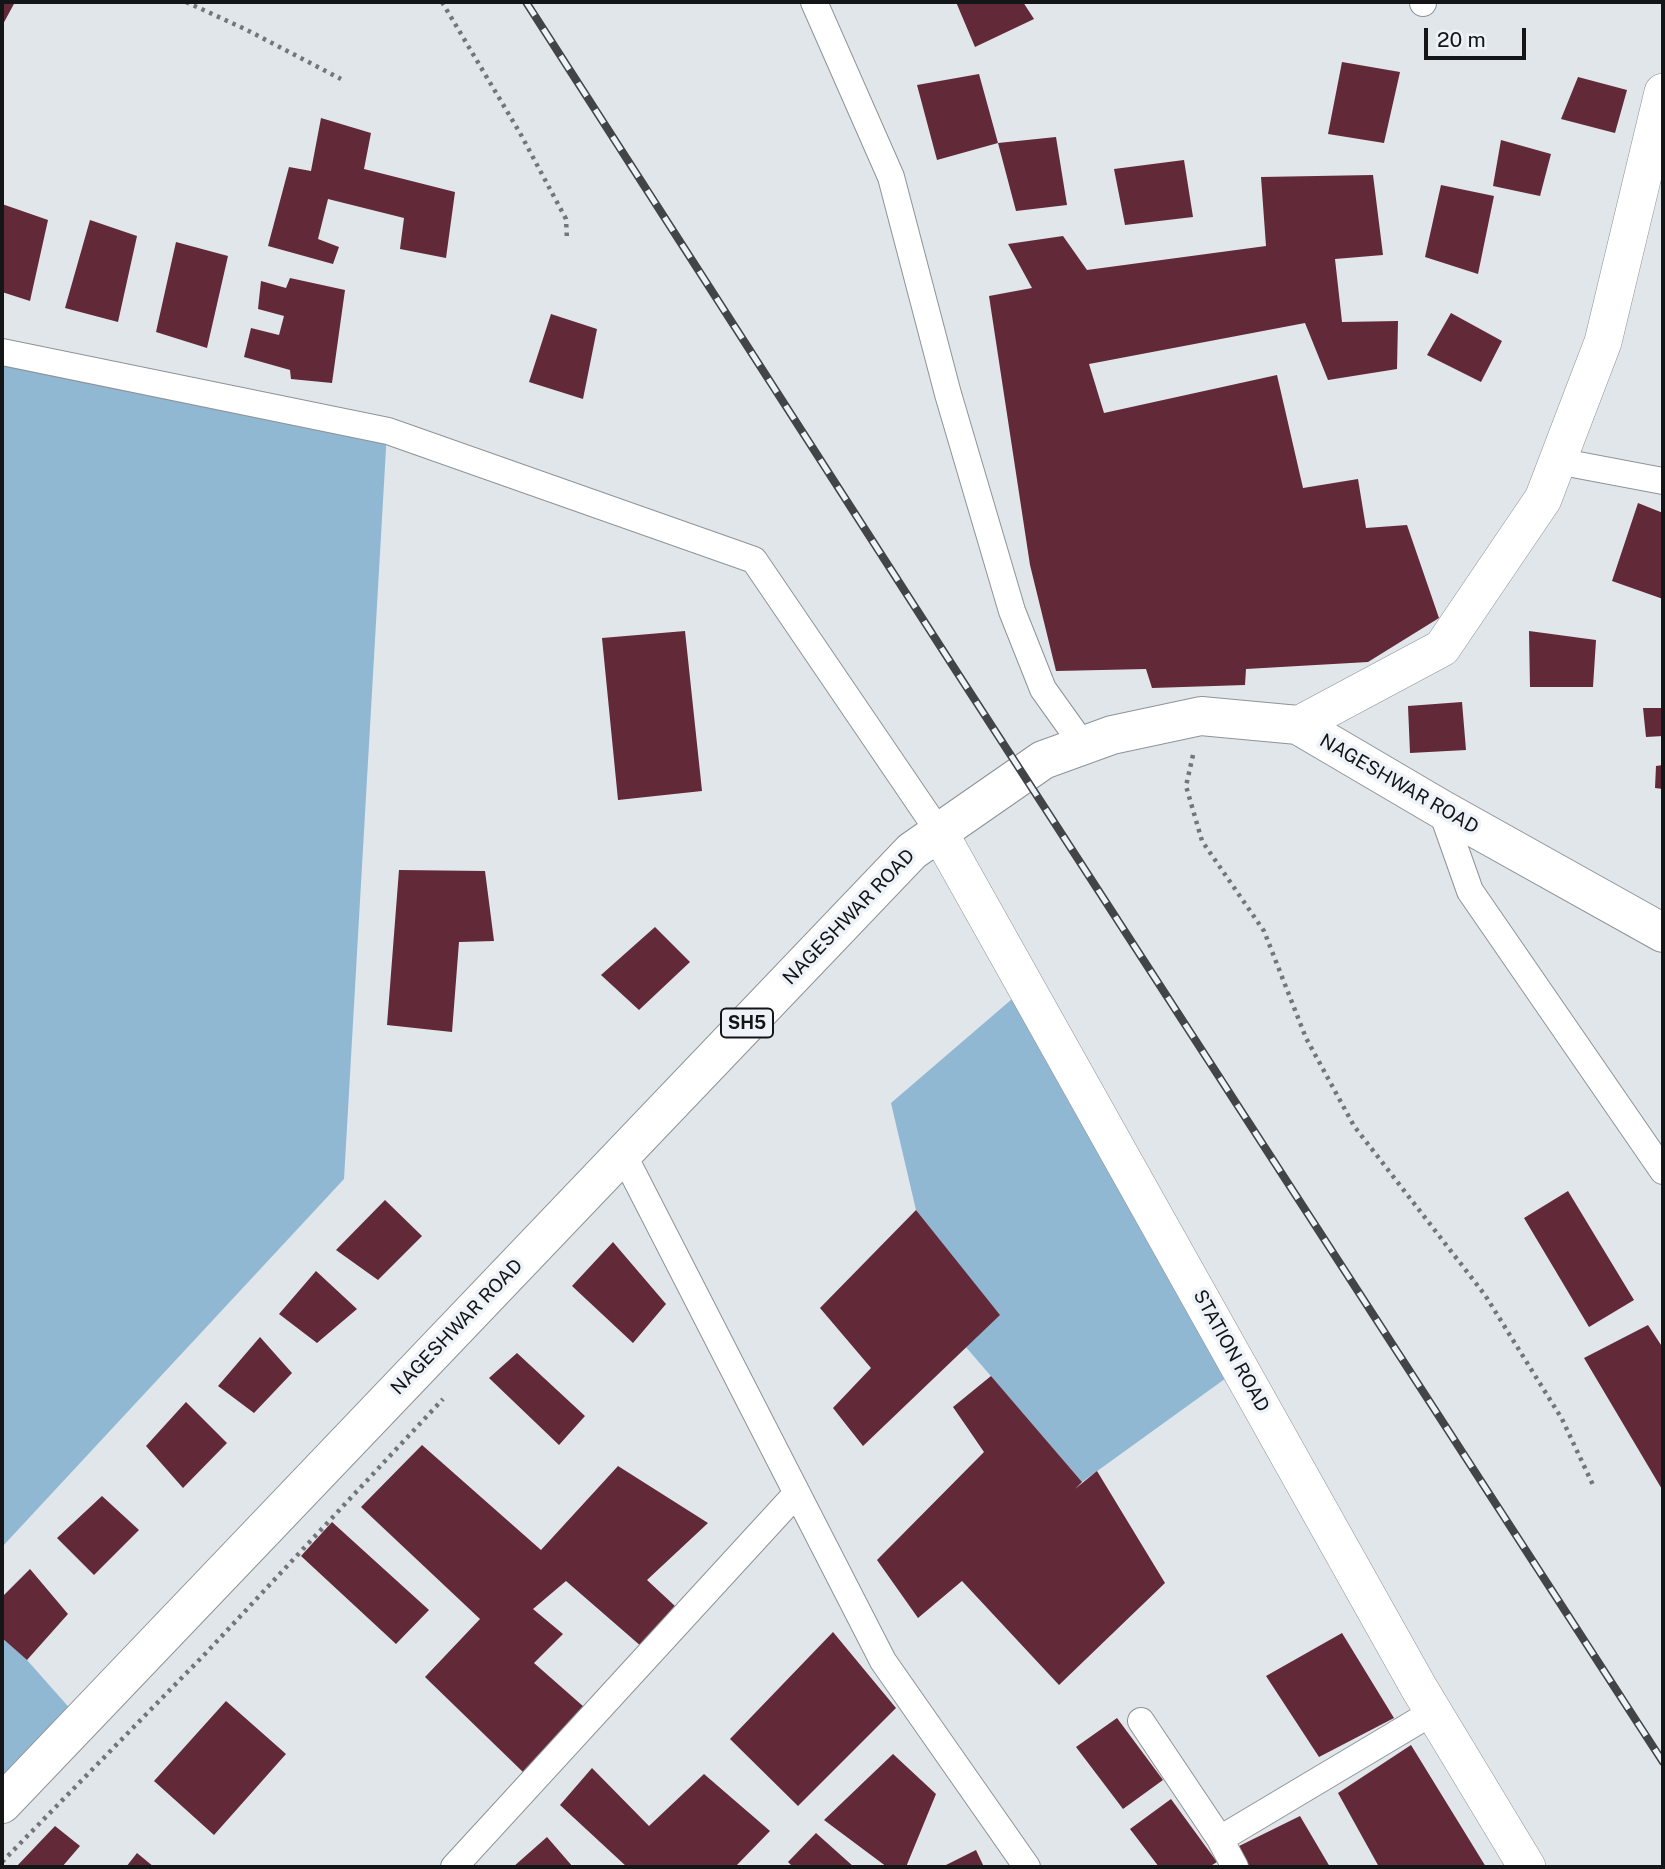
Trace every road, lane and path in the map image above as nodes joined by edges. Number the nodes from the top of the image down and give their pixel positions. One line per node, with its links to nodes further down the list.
1 (186, 2): 4 (path)
2 (442, 2): 6 (path)
3 (814, 2): 12 (street)
4 (341, 79)
5 (1663, 92): 8 (street)
6 (567, 240)
7 (2, 352): 14 (street)
8 (1558, 461): 9 (street); 11 (street)
9 (1663, 481)
10 (1201, 716): 11 (main road, NAGESHWAR ROAD / SH5); 12 (main road, NAGESHWAR ROAD / SH5); 19 (path)
11 (1298, 725): 13 (main road, NAGESHWAR ROAD / SH5)
12 (1083, 745): 14 (main road, NAGESHWAR ROAD / SH5)
13 (1441, 809): 15 (main road, NAGESHWAR ROAD / SH5); 17 (street)
14 (939, 832): 16 (main road, NAGESHWAR ROAD / SH5); 21 (street, STATION ROAD)
15 (1663, 933)
16 (623, 1154): 20 (street); 23 (main road, NAGESHWAR ROAD / SH5)
17 (1663, 1171)
18 (445, 1397): 25 (path)
19 (1593, 1485)
20 (797, 1493): 26 (street); 27 (street)
21 (1433, 1712): 24 (street); 29 (street, STATION ROAD)
22 (1141, 1721): 24 (street)
23 (2, 1804)
24 (1220, 1839): 28 (street)
25 (2, 1862)
26 (454, 1867)
27 (1027, 1867)
28 (1235, 1867)
29 (1527, 1867)

